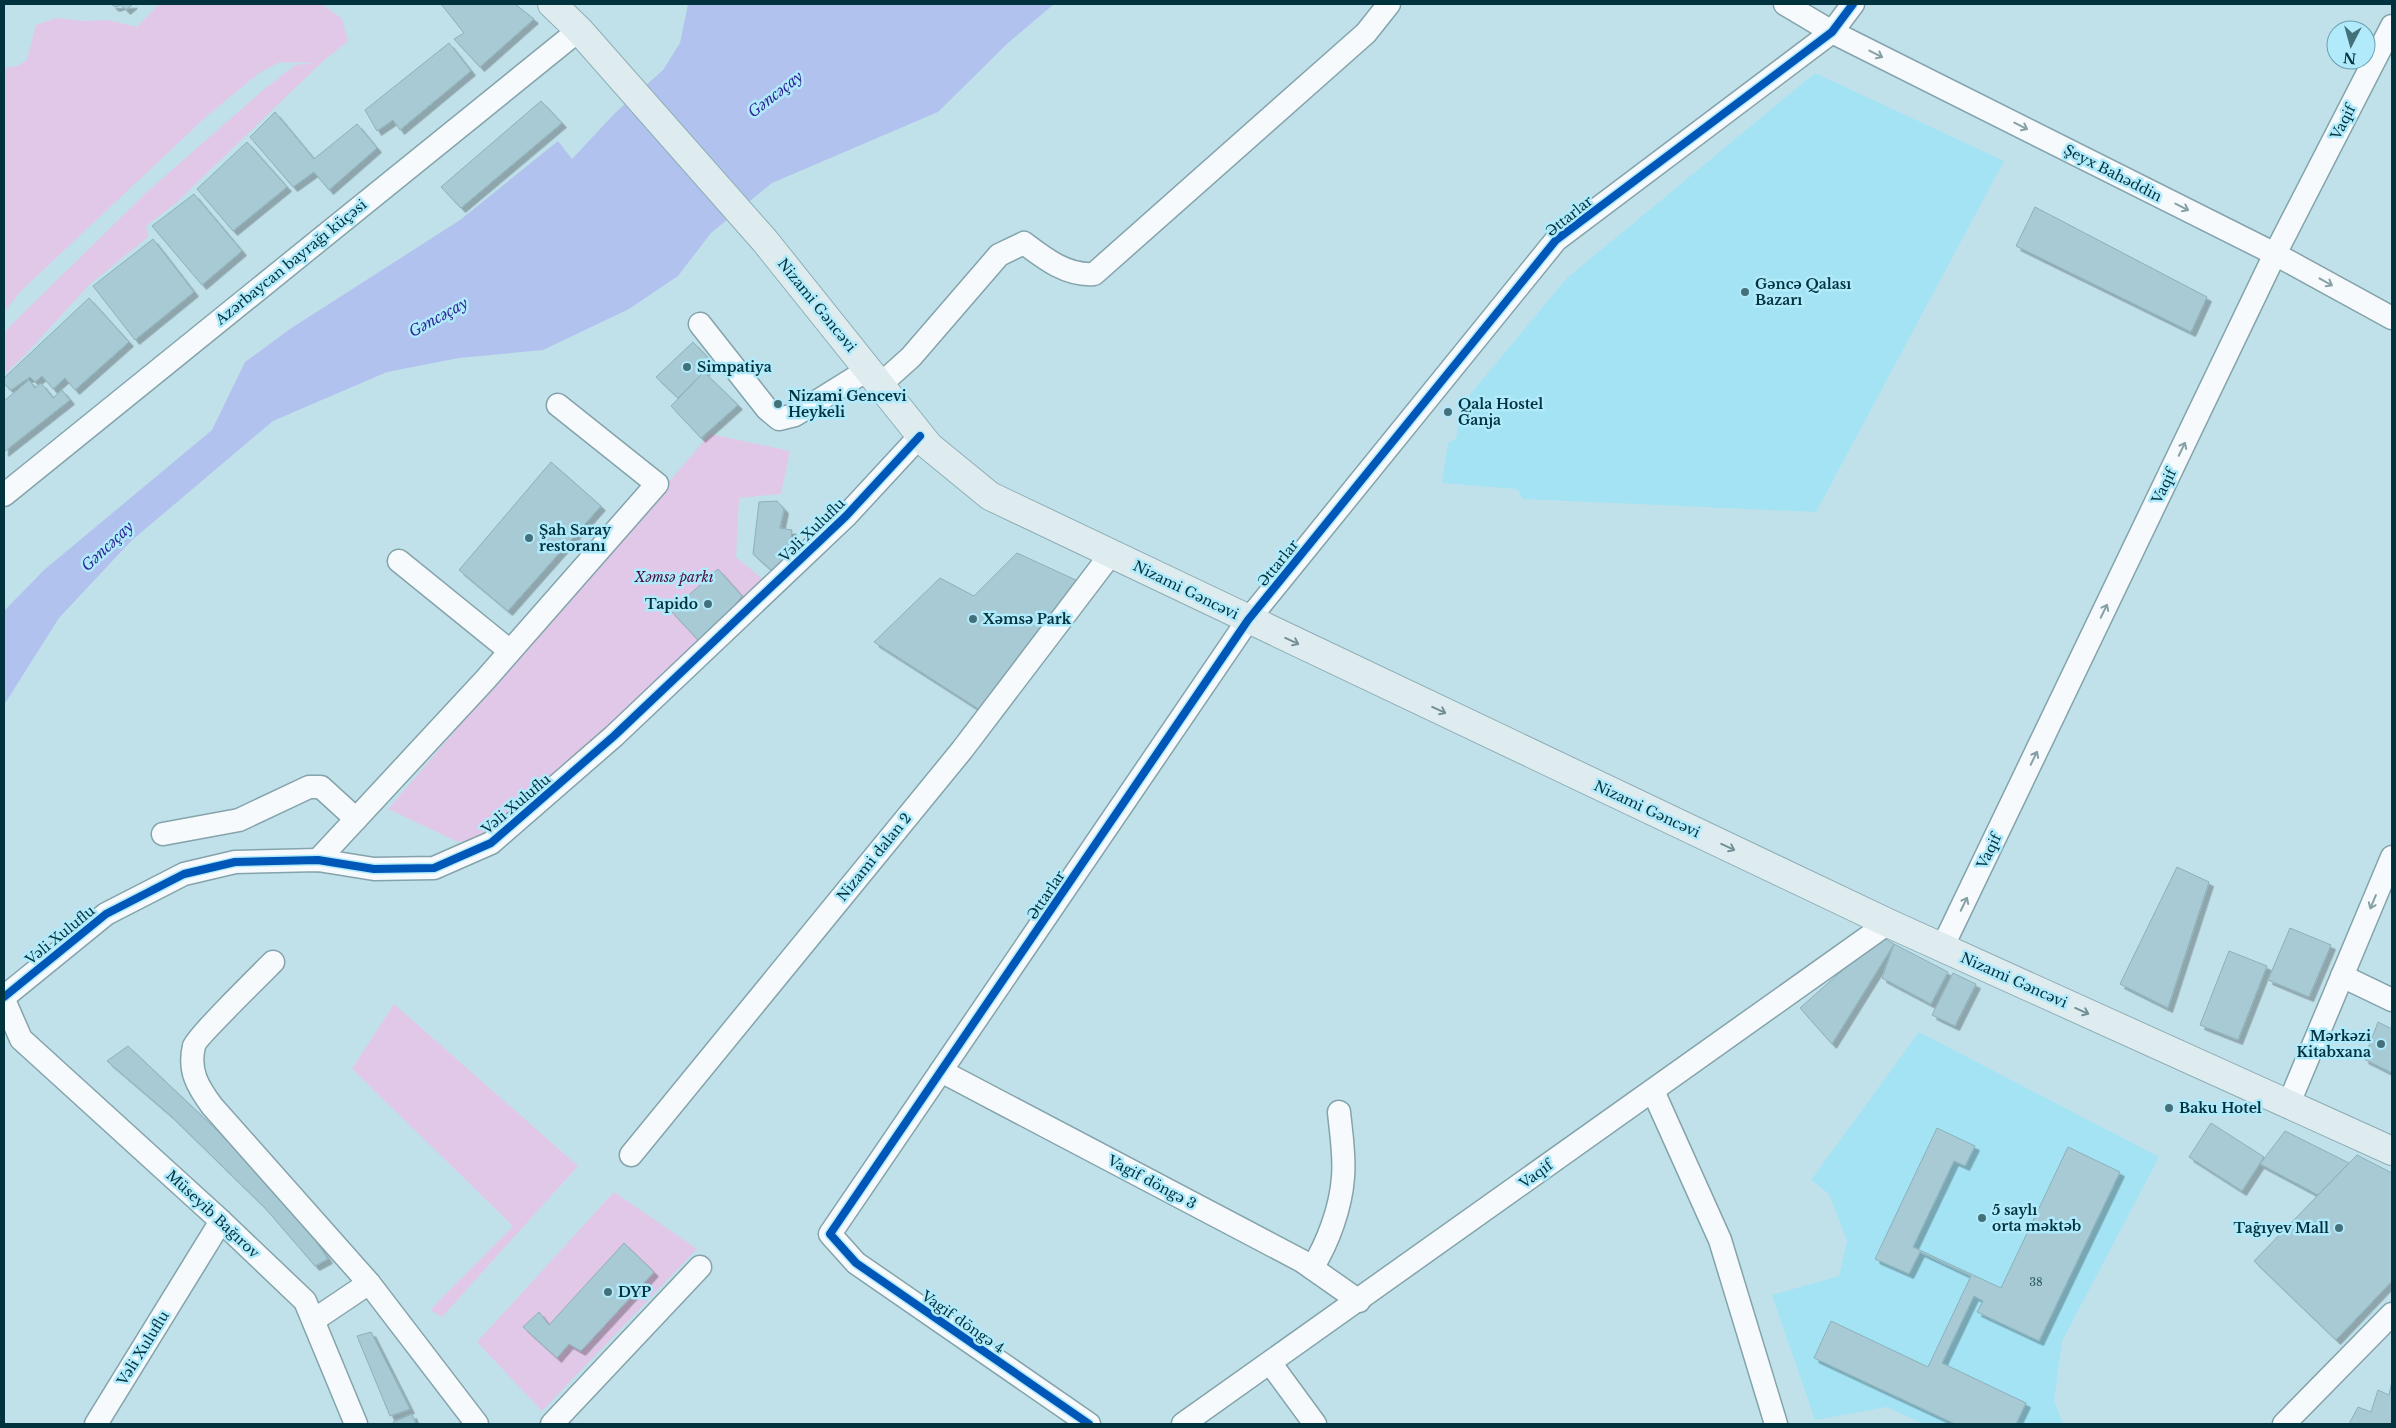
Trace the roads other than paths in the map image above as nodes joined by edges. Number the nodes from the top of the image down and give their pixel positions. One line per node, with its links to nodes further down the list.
1 (552, 4): 6 (main road, Nizami Gəncəvi)
2 (1390, 4): 11 (street)
3 (1784, 4): 7 (street, Şeyx Bahəddin)
4 (1853, 4): 7 (street, Əttarlar)
5 (2392, 26): 8 (street, Vaqif)
6 (579, 30): 11 (main road, Nizami Gəncəvi); 14 (street, Azərbaycan bayrağı küçəsi)
7 (1832, 32): 8 (street, Şeyx Bahəddin, one-way to 8); 17 (street, Əttarlar)
8 (2275, 254): 9 (street, Şeyx Bahəddin, one-way to 9); 24 (street, Vaqif, one-way to 8)
9 (2392, 318)
10 (700, 324): 11 (street)
11 (875, 377): 13 (main road, Nizami Gəncəvi)
12 (558, 405): 18 (street)
13 (920, 436): 15 (main road, Nizami Gəncəvi); 22 (street, Vəli Xuluflu)
14 (4, 495)
15 (1110, 554): 17 (main road, Nizami Gəncəvi); 35 (street, Nizami dalan 2)
16 (399, 561): 18 (street)
17 (1248, 620): 23 (main road, Nizami Gəncəvi, one-way to 23); 30 (street, Əttarlar)
18 (510, 651): 19 (street)
19 (356, 819): 20 (street); 22 (street)
20 (164, 834)
21 (2392, 857): 26 (street, one-way to 26)
22 (318, 860): 27 (street, Vəli Xuluflu)
23 (1888, 923): 24 (main road, Nizami Gəncəvi); 31 (street, Vaqif)
24 (1942, 948): 32 (main road, Nizami Gəncəvi, one-way to 32)
25 (273, 962): 40 (street)
26 (2342, 976): 28 (street); 32 (street)
27 (4, 999): 29 (street, Müseyib Bağırov)
28 (2392, 1000)
29 (12, 1036): 36 (street, Müseyib Bağırov)
30 (941, 1071): 37 (street, Əttarlar); 39 (street, Vagif döngə 3)
31 (1653, 1091): 41 (street, Vaqif); 52 (street)
32 (2289, 1103): 34 (main road, Nizami Gəncəvi)
33 (1340, 1112): 39 (street)
34 (2392, 1151)
35 (631, 1155)
36 (221, 1220): 43 (street, Müseyib Bağırov); 45 (street, Vəli Xuluflu)
37 (830, 1234): 49 (street, Vagif döngə 4)
38 (700, 1267): 48 (street)
39 (1312, 1268): 41 (street, Vagif döngə 3)
40 (369, 1283): 43 (street); 47 (street)
41 (1359, 1301): 44 (street, Vaqif)
42 (2391, 1316): 53 (street)
43 (314, 1320): 46 (street, Müseyib Bağırov)
44 (1271, 1364): 50 (street, Vaqif); 51 (street)
45 (96, 1424)
46 (356, 1424)
47 (477, 1424)
48 (552, 1424)
49 (1089, 1424)
50 (1183, 1424)
51 (1315, 1424)
52 (1776, 1424)
53 (2284, 1424)

